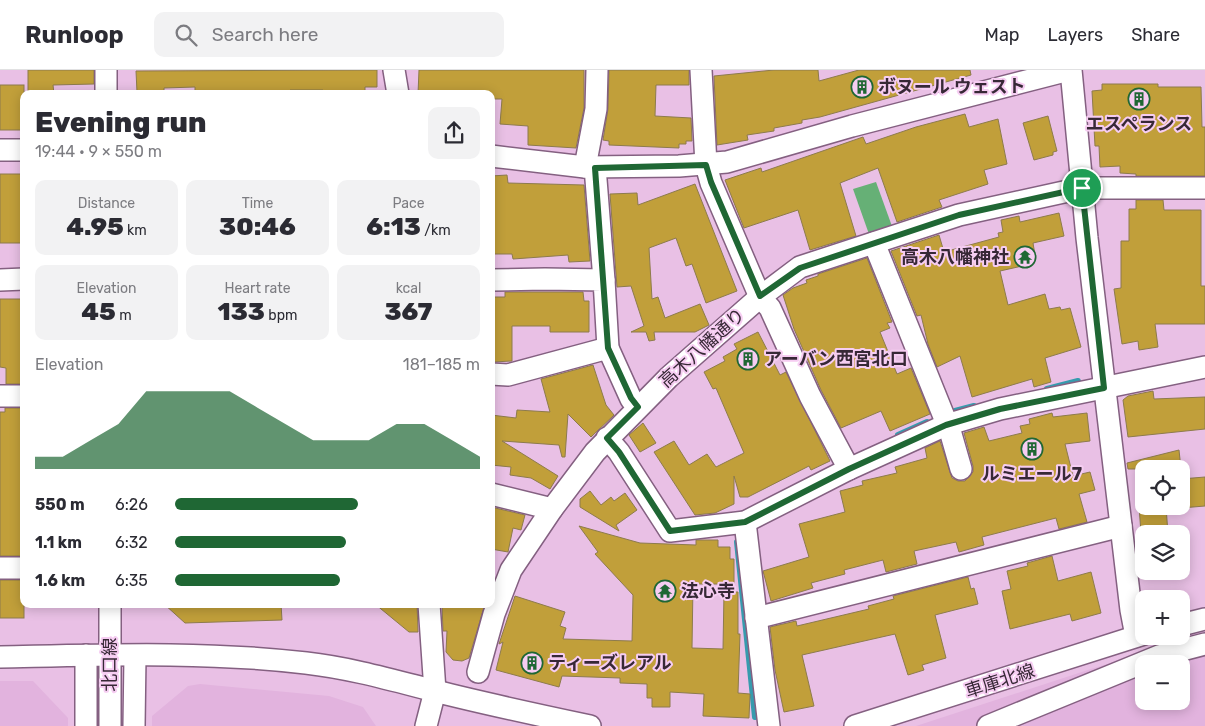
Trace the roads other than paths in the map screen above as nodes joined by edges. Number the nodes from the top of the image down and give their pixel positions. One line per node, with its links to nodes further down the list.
1 (106, 70): 6 (street)
2 (394, 70): 7 (street)
3 (597, 70): 12 (street)
4 (701, 70): 11 (street)
5 (1070, 70): 11 (street); 13 (street)
6 (106, 90)
7 (397, 90)
8 (0, 150): 9 (street)
9 (20, 150)
10 (495, 156): 12 (street)
11 (706, 165): 12 (street); 20 (street)
12 (590, 168): 19 (street)
13 (1082, 188): 14 (street, 高木八幡通り); 15 (street, 高木八幡通り); 24 (street)
14 (1205, 188)
15 (874, 243): 20 (street, 高木八幡通り); 28 (street)
16 (20, 279): 17 (street)
17 (0, 280)
18 (495, 280): 19 (street)
19 (604, 280): 21 (street)
20 (760, 296): 27 (street, 高木八幡通り); 30 (street)
21 (608, 348): 23 (street); 27 (street)
22 (1205, 367): 24 (street)
23 (495, 374)
24 (1104, 388): 28 (street); 35 (street)
25 (0, 396): 26 (street)
26 (20, 396)
27 (638, 407): 29 (street, 高木八幡通り)
28 (946, 425): 30 (street); 31 (street)
29 (607, 438): 33 (street, 高木八幡通り); 34 (street)
30 (849, 469): 34 (street)
31 (961, 470)
32 (495, 495): 33 (street)
33 (552, 509): 38 (street, 高木八幡通り)
34 (745, 522): 43 (street)
35 (1121, 526): 43 (street); 45 (street)
36 (0, 568): 37 (street)
37 (20, 568)
38 (501, 569): 41 (street, 高木八幡通り)
39 (110, 608): 50 (street, 北口線)
40 (429, 608): 54 (street)
41 (495, 608)
42 (495, 608): 53 (street, 高木八幡通り)
43 (756, 618): 60 (street)
44 (1205, 618): 46 (street)
45 (1135, 621)
46 (1190, 622)
47 (1135, 637): 61 (street, 車庫北線)
48 (1205, 644): 62 (street)
49 (86, 655): 50 (street); 52 (street); 55 (street)
50 (109, 655): 51 (street); 56 (street, 北口線)
51 (135, 656): 54 (street); 57 (street)
52 (0, 657)
53 (478, 672)
54 (435, 691): 58 (street); 59 (street)
55 (86, 726)
56 (110, 726)
57 (134, 726)
58 (426, 726)
59 (590, 726)
60 (768, 726)
61 (855, 726)
62 (988, 726)

